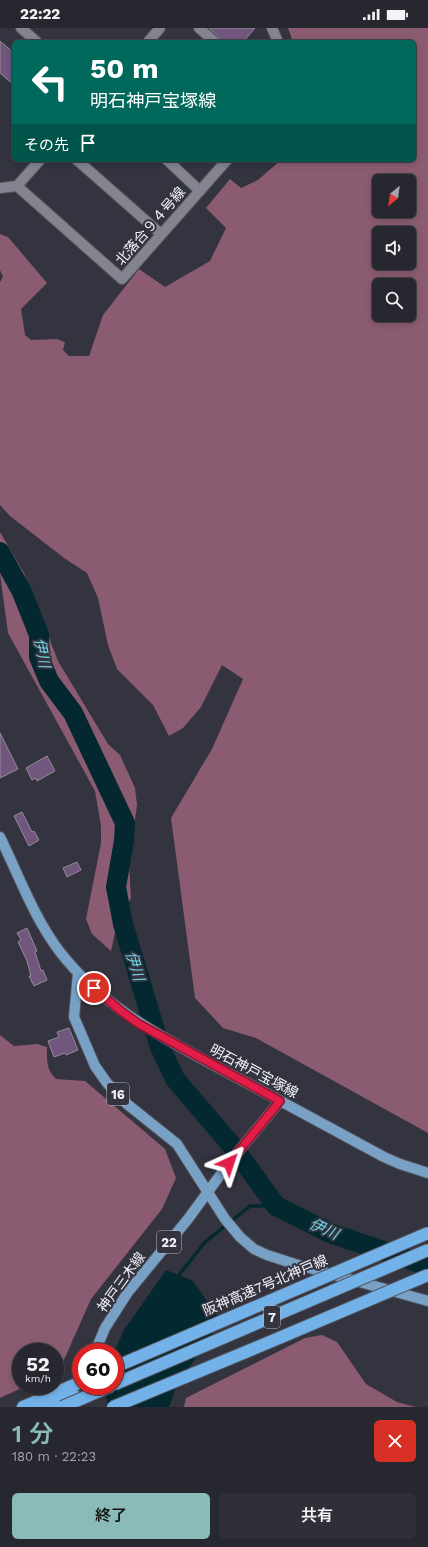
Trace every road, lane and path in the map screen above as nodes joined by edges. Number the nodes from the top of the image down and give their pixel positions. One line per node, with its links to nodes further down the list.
1 (21, 28): 5 (street)
2 (160, 28): 6 (street)
3 (200, 28): 7 (street)
4 (272, 28): 8 (street)
5 (35, 40)
6 (150, 40)
7 (213, 40)
8 (277, 40)
9 (38, 162): 13 (street)
10 (79, 162): 16 (street)
11 (169, 162): 15 (street)
12 (225, 162): 15 (street, 北落合９４号線)
13 (17, 186): 14 (street); 16 (street, 北落合９４号線)
14 (0, 188)
15 (200, 191): 16 (street, 北落合９４号線)
16 (161, 234)
17 (0, 837): 18 (main road, 明石神戸宝塚線)
18 (78, 973): 19 (main road, 明石神戸宝塚線); 21 (main road, 16)
19 (280, 1101): 20 (main road, 明石神戸宝塚線); 21 (main road, 神戸三木線 / 22)
20 (428, 1173)
21 (208, 1192): 25 (main road, 16); 26 (main road, 神戸三木線 / 22)
22 (428, 1233): 27 (highway, 阪神高速7号北神戸線 / 7, bridge)
23 (428, 1250): 28 (highway, 7, bridge)
24 (428, 1274): 35 (highway, bridge)
25 (428, 1301)
26 (99, 1343)
27 (124, 1363)
28 (124, 1380)
29 (72, 1386): 32 (highway)
30 (90, 1395): 34 (highway, bridge)
31 (72, 1402): 33 (highway)
32 (23, 1407)
33 (36, 1407)
34 (62, 1407)
35 (113, 1407)

